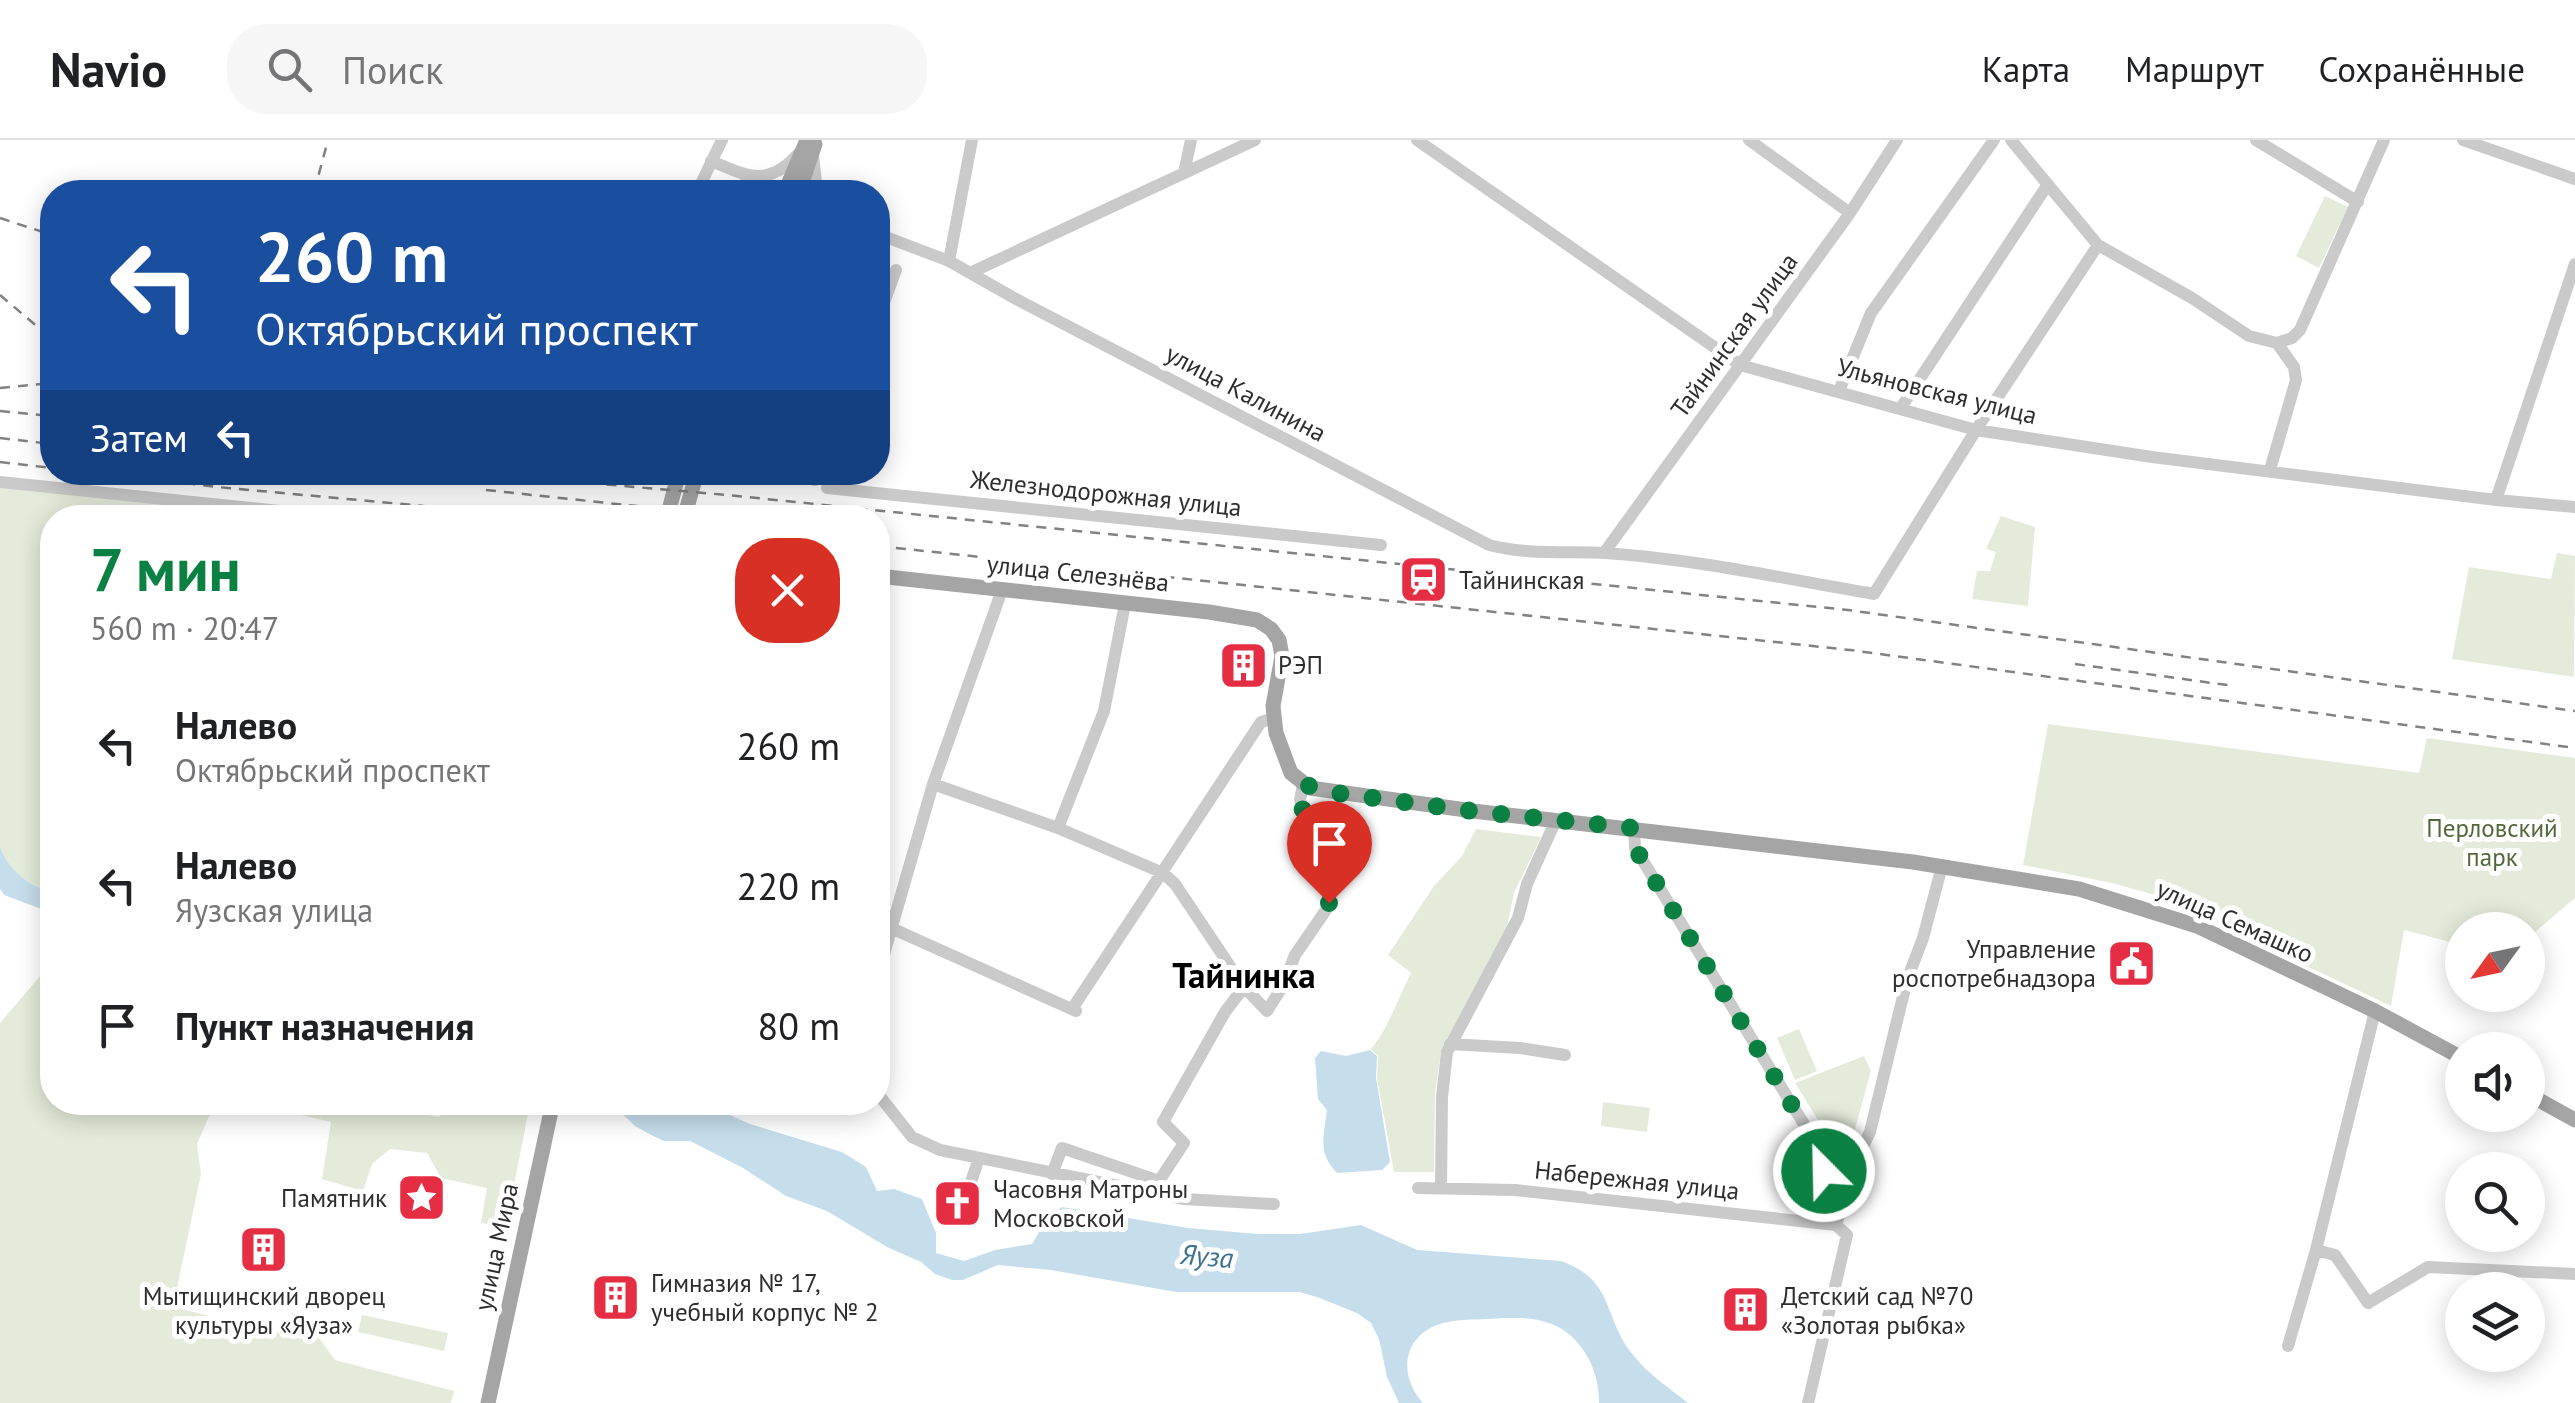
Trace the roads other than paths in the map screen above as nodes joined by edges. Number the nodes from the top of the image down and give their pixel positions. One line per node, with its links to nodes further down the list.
1 (722, 140): 14 (street)
2 (972, 140): 28 (street)
3 (1191, 140): 16 (street)
4 (1255, 140): 16 (street)
5 (1417, 140): 34 (street, Ульяновская улица)
6 (1748, 140): 25 (street)
7 (1898, 140): 25 (street, Тайнинская улица)
8 (1994, 140): 35 (street)
9 (2011, 140): 23 (street)
10 (2256, 140): 24 (street)
11 (2384, 140): 24 (street)
12 (2463, 140): 17 (street)
13 (810, 144): 15 (street); 20 (main road); 21 (main road); 22 (street)
14 (711, 161): 15 (street); 18 (street)
15 (744, 174): 19 (street)
16 (1184, 174): 31 (street)
17 (2575, 179)
18 (702, 180)
19 (749, 180)
20 (792, 180)
21 (802, 180)
22 (814, 180)
23 (2048, 184): 27 (street); 36 (street)
24 (2358, 202): 33 (street)
25 (1850, 213): 34 (street, Тайнинская улица)
26 (890, 239): 28 (street, улица Калинина)
27 (2098, 244): 33 (street); 37 (street)
28 (950, 262): 31 (street, улица Калинина)
29 (2575, 264): 41 (street)
30 (896, 270): 32 (street)
31 (972, 272): 45 (street, улица Калинина)
32 (890, 286)
33 (2277, 343): 38 (street)
34 (1740, 365): 35 (street, Ульяновская улица); 45 (street, Тайнинская улица)
35 (1838, 391): 36 (street, Ульяновская улица)
36 (1900, 409): 37 (street, Ульяновская улица)
37 (1976, 430): 38 (street, Ульяновская улица); 45 (street)
38 (2270, 470): 41 (street, Ульяновская улица)
39 (0, 482): 42 (street)
40 (863, 485): 44 (street, Железнодорожная улица)
41 (2496, 500): 43 (street, Ульяновская улица)
42 (222, 505)
43 (2575, 506)
44 (1381, 545)
45 (1604, 553)
46 (890, 577): 47 (main road, улица Селезнёва)
47 (1002, 590): 48 (main road, улица Селезнёва); 50 (street)
48 (1126, 604): 49 (main road, улица Селезнёва); 53 (street)
49 (1274, 718): 51 (main road); 56 (street)
50 (933, 784): 53 (street); 57 (street)
51 (1303, 784): 52 (main road, улица Семашко); 59 (street)
52 (1556, 820): 54 (main road, улица Семашко); 61 (street)
53 (1058, 828): 56 (street)
54 (1634, 828): 55 (main road, улица Семашко); 74 (street)
55 (1942, 866): 60 (main road, улица Семашко); 75 (street)
56 (1162, 873): 57 (street); 59 (street)
57 (891, 928): 58 (street)
58 (890, 932)
59 (1244, 987): 69 (street)
60 (2375, 1011): 62 (main road, улица Семашко); 76 (street)
61 (1450, 1044): 63 (street); 72 (street)
62 (2445, 1049)
63 (1565, 1055)
64 (2545, 1103): 67 (main road)
65 (890, 1110): 68 (street)
66 (550, 1115): 79 (main road, улица Мира)
67 (2575, 1120)
68 (978, 1158): 69 (street); 70 (street)
69 (1052, 1174): 73 (street)
70 (969, 1188)
71 (1418, 1188): 72 (street, Набережная улица)
72 (1441, 1188): 74 (street, Набережная улица)
73 (1274, 1204)
74 (1809, 1220): 75 (street, Набережная улица)
75 (1836, 1225): 80 (street)
76 (2316, 1250): 77 (street); 78 (street)
77 (2575, 1274)
78 (2288, 1346)
79 (491, 1402)
80 (1808, 1403)

